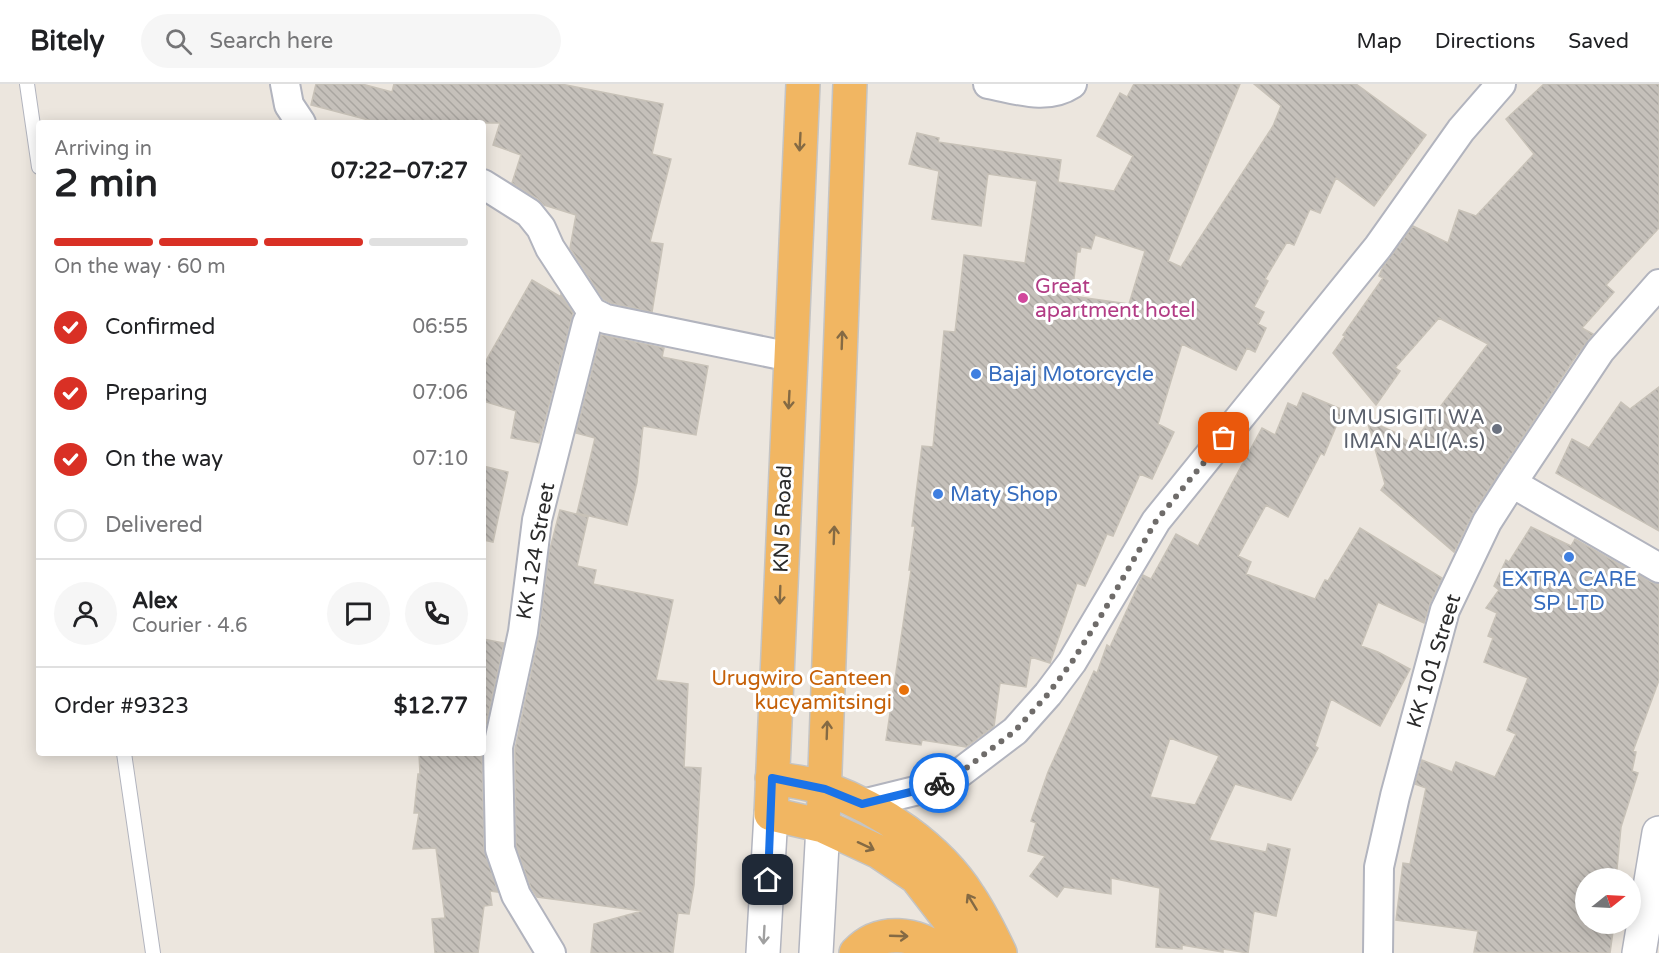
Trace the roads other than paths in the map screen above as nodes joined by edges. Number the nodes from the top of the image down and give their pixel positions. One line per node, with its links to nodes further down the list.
1 (27, 84): 9 (lane)
2 (285, 84): 8 (street)
3 (803, 84): 13 (highway, KN 5 Road, one-way to 13)
4 (850, 84): 18 (highway, one-way to 4)
5 (988, 84): 6 (street)
6 (1072, 84)
7 (1502, 84): 19 (street)
8 (299, 120)
9 (36, 146)
10 (486, 186): 12 (street)
11 (1659, 284): 14 (street, KK 101 Street)
12 (592, 312): 13 (street); 24 (street, KK 124 Street)
13 (791, 357): 17 (highway, KN 5 Road, one-way to 17)
14 (1512, 483): 15 (street); 31 (street, KK 101 Street)
15 (1659, 568)
16 (124, 756): 23 (lane)
17 (772, 778): 18 (highway); 20 (highway, KN 5 Road)
18 (825, 789): 19 (highway); 21 (highway)
19 (862, 804): 30 (highway, one-way to 19)
20 (771, 814): 21 (highway); 25 (main road, KN 5 Road, one-way to 25)
21 (823, 826): 26 (main road); 29 (highway, one-way to 29)
22 (1659, 833): 32 (main road)
23 (153, 953)
24 (551, 953)
25 (763, 953)
26 (816, 953)
27 (856, 953): 28 (highway, one-way to 28)
28 (943, 953)
29 (970, 953)
30 (1000, 953)
31 (1378, 953)
32 (1639, 953)

